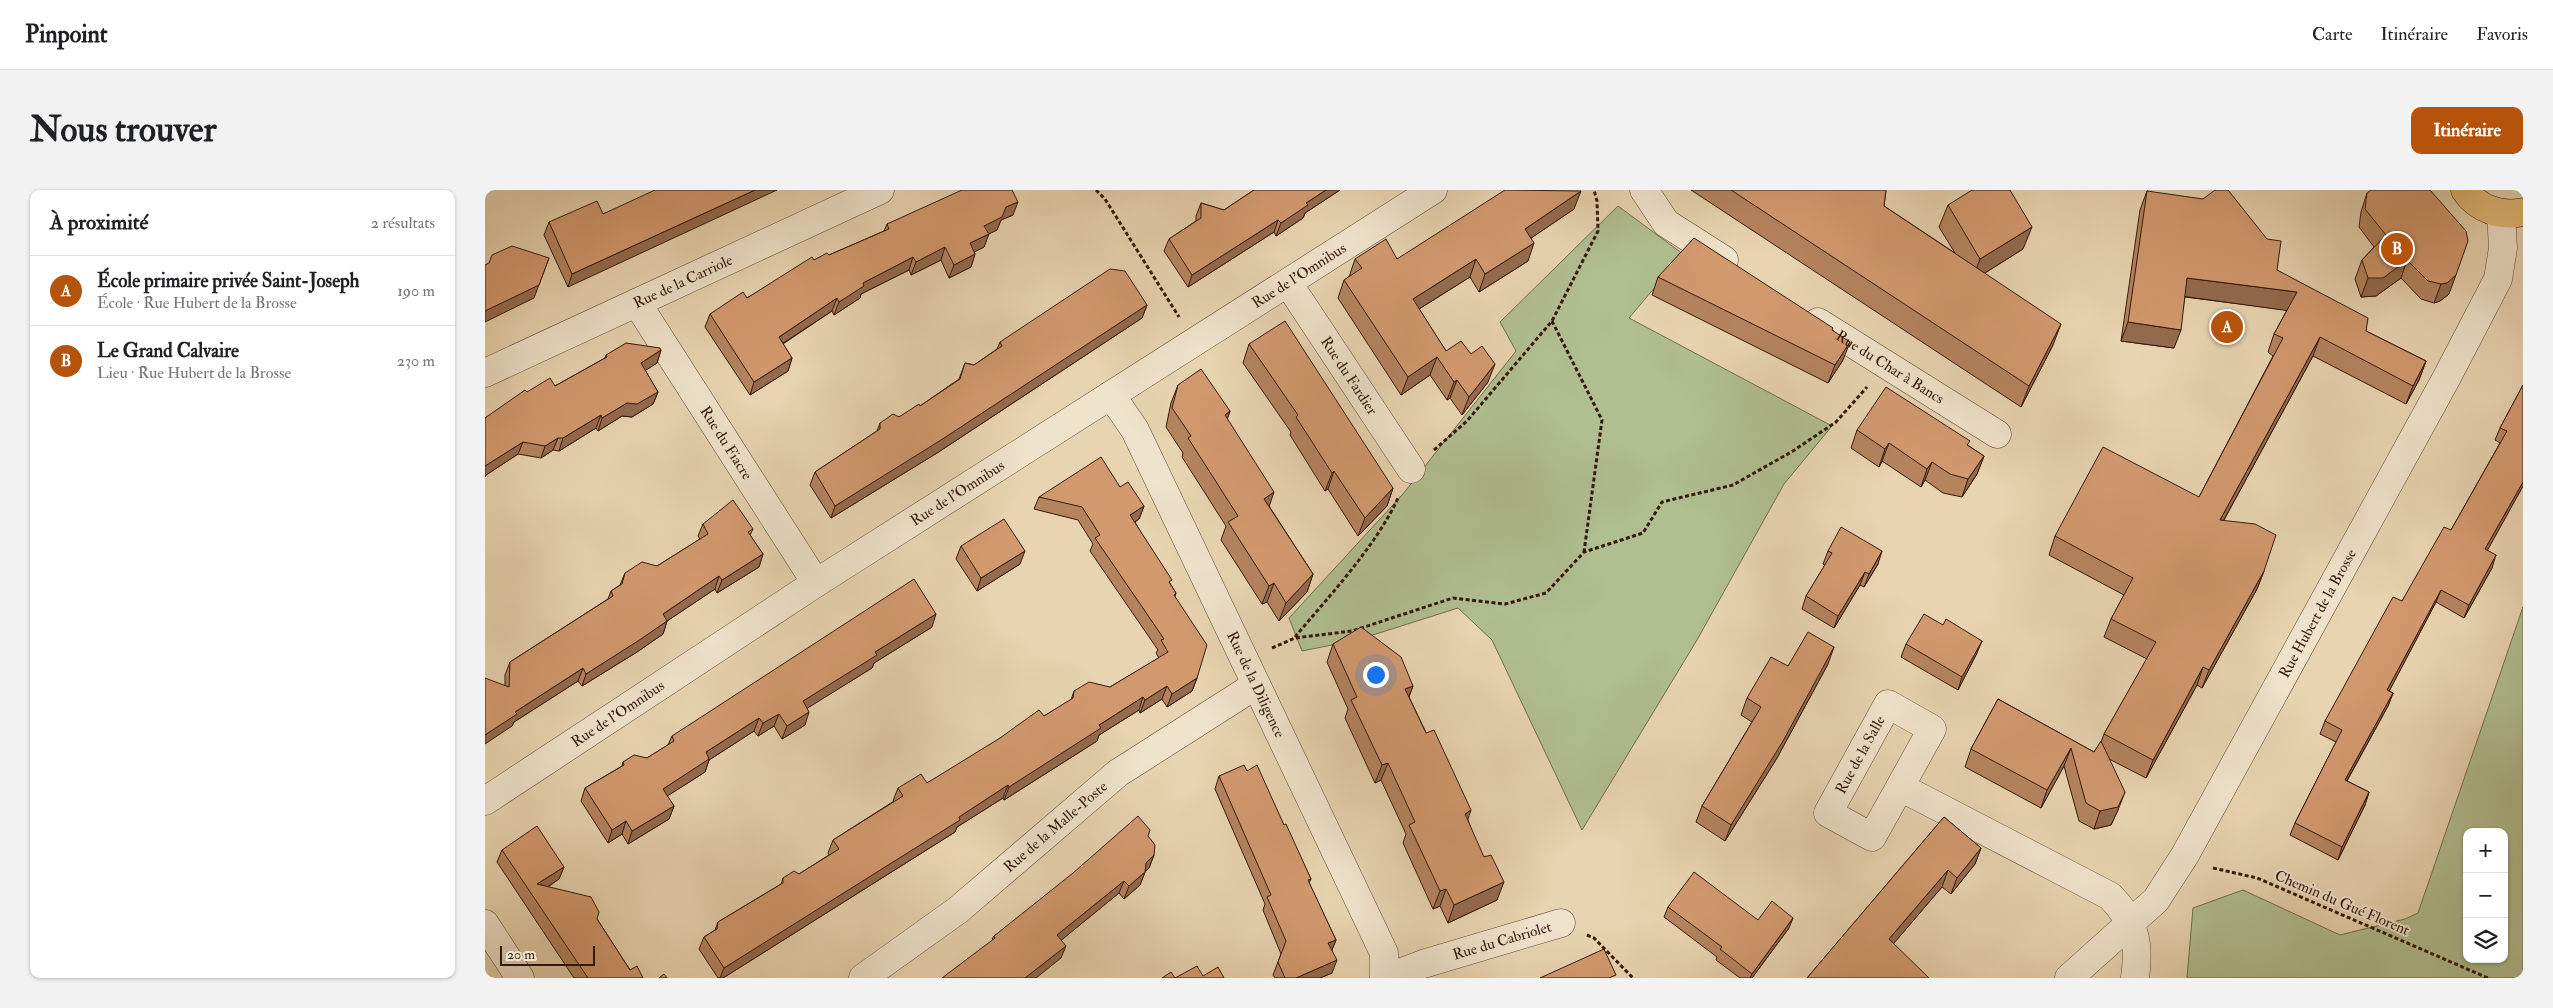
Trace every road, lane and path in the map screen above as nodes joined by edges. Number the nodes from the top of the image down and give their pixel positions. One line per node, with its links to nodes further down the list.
1 (880, 190): 10 (street, Rue de la Carriole)
2 (1096, 190): 13 (path)
3 (1433, 190): 9 (street, Rue de l'Omnibus)
4 (1594, 190): 12 (path)
5 (1644, 190): 8 (street)
6 (2465, 190): 7 (main road)
7 (2512, 212): 26 (street, Rue Hubert de la Brosse)
8 (1747, 276)
9 (1288, 283): 13 (street, Rue de l'Omnibus); 18 (street, Rue du Fardier)
10 (637, 304): 15 (street, Rue de la Carriole); 20 (street, Rue du Fiacre)
11 (1796, 308): 14 (street, Rue du Char à Bancs)
12 (1552, 321): 18 (path); 19 (path)
13 (1195, 342): 16 (street, Rue de l'Omnibus)
14 (1886, 366): 17 (street, Rue du Char à Bancs); 19 (path)
15 (485, 373)
16 (1111, 395): 20 (street, Rue de l'Omnibus); 22 (street, Rue de la Diligence)
17 (1997, 434)
18 (1411, 469): 21 (path)
19 (1583, 552): 21 (path)
20 (816, 583): 25 (street, Rue de l'Omnibus)
21 (1295, 638): 22 (path)
22 (1245, 661): 23 (street, Rue de la Diligence)
23 (1256, 685): 31 (street, Rue de la Malle-Poste); 32 (street, Rue de la Diligence)
24 (1900, 787): 24 (street, Rue de la Salle); 29 (street)
25 (485, 801)
26 (2185, 855): 29 (street, Rue Hubert de la Brosse); 36 (path, Chemin du Gué Florent)
27 (1561, 923): 32 (street, Rue du Cabriolet); 33 (path)
28 (485, 924): 30 (street)
29 (2130, 924): 34 (street, Rue Hubert de la Brosse); 35 (street)
30 (520, 978)
31 (863, 978)
32 (1385, 978)
33 (1633, 978)
34 (2069, 978)
35 (2135, 978)
36 (2488, 978)

